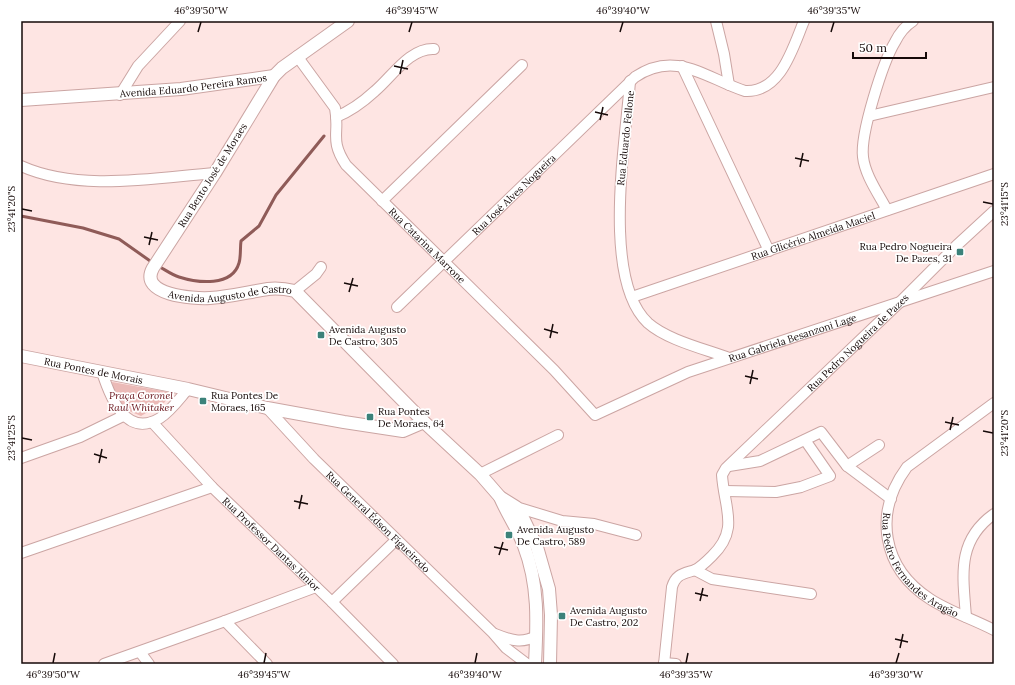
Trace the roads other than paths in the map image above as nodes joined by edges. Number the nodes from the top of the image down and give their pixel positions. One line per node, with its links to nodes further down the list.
1 (180, 21): 14 (street)
2 (348, 21): 7 (street, Avenida Eduardo Pereira Ramos)
3 (716, 21): 12 (street)
4 (804, 21): 12 (street, Rua Eduardo Fellone)
5 (913, 21): 16 (street)
6 (434, 49): 17 (street)
7 (297, 56): 10 (street, Avenida Eduardo Pereira Ramos); 17 (street, Rua Catarina Marrone)
8 (522, 65): 21 (street)
9 (682, 66): 11 (street, Rua Eduardo Fellone); 12 (street, Rua Eduardo Fellone); 24 (street)
10 (274, 76): 14 (street, Avenida Eduardo Pereira Ramos); 19 (street, Rua Bento José de Moraes)
11 (630, 80): 25 (street, Rua José Alves Nogueira); 30 (street, Rua Eduardo Fellone)
12 (729, 85)
13 (994, 87): 16 (street)
14 (120, 95): 15 (street, Avenida Eduardo Pereira Ramos)
15 (21, 100)
16 (869, 116): 22 (street)
17 (336, 117): 21 (street, Rua Catarina Marrone)
18 (21, 166): 19 (street)
19 (215, 173): 28 (street, Rua Bento José de Moraes)
20 (994, 174): 22 (street, Rua Glicério Almeida Maciel)
21 (382, 201): 25 (street, Rua Catarina Marrone)
22 (887, 210): 24 (street, Rua Glicério Almeida Maciel)
23 (994, 211): 31 (street, Rua Pedro Nogueira de Pazes)
24 (769, 251): 30 (street, Rua Glicério Almeida Maciel)
25 (443, 262): 32 (street, Rua José Alves Nogueira); 39 (street, Rua Catarina Marrone)
26 (321, 267): 29 (street)
27 (994, 271): 31 (street, Rua Gabriela Besanzoni Lage)
28 (149, 274): 29 (street, Avenida Augusto de Castro)
29 (295, 291): 42 (street, Avenida Augusto de Castro)
30 (632, 297): 34 (street, Rua Eduardo Fellone)
31 (898, 304): 34 (street, Rua Gabriela Besanzoni Lage); 47 (street, Rua Pedro Nogueira de Pazes)
32 (397, 307)
33 (21, 356): 35 (street, Rua Pontes de Morais)
34 (729, 358): 39 (street, Rua Gabriela Besanzoni Lage)
35 (102, 372): 36 (street, Rua Pontes de Morais); 40 (street)
36 (188, 388): 38 (street, Rua Pontes de Morais); 41 (street)
37 (994, 403): 53 (street, Rua Pedro Fernandes Aragão)
38 (267, 408): 42 (street, Rua Pontes de Morais); 57 (street, Rua General Édson Figueiredo)
39 (595, 415)
40 (123, 416): 41 (street); 46 (street)
41 (152, 422): 50 (street, Rua Professor Dantas Júnior)
42 (424, 422): 49 (street, Avenida Augusto de Castro)
43 (558, 435): 49 (street)
44 (806, 440): 47 (street); 48 (street); 51 (street)
45 (879, 445): 48 (street)
46 (21, 458)
47 (729, 466): 51 (street, Rua Pedro Nogueira de Pazes)
48 (847, 466): 53 (street)
49 (480, 474): 52 (street, Avenida Augusto de Castro)
50 (212, 487): 58 (street); 60 (street, Rua Professor Dantas Júnior)
51 (725, 491): 59 (street)
52 (500, 497): 54 (street, Avenida Augusto de Castro); 67 (street, Avenida Augusto de Castro)
53 (891, 499): 63 (street, Rua Pedro Fernandes Aragão)
54 (516, 508): 56 (street); 76 (street, Avenida Augusto de Castro)
55 (994, 514): 63 (street)
56 (636, 536)
57 (396, 540): 62 (street); 66 (street, Rua General Édson Figueiredo)
58 (21, 553)
59 (695, 570): 61 (street); 69 (street)
60 (316, 587): 62 (street, Rua Professor Dantas Júnior); 64 (street)
61 (811, 594)
62 (332, 602): 73 (street, Rua Professor Dantas Júnior)
63 (966, 617): 65 (street, Rua Pedro Fernandes Aragão)
64 (225, 621): 68 (street); 72 (street)
65 (994, 630)
66 (493, 633): 67 (street, Rua General Édson Figueiredo); 74 (street, Rua General Édson Figueiredo)
67 (536, 636): 75 (street, Avenida Augusto de Castro)
68 (140, 652): 70 (street); 71 (street)
69 (664, 663): 77 (street)
70 (104, 664)
71 (149, 664)
72 (267, 664)
73 (393, 664)
74 (527, 664)
75 (535, 664)
76 (550, 664)
77 (676, 664)

